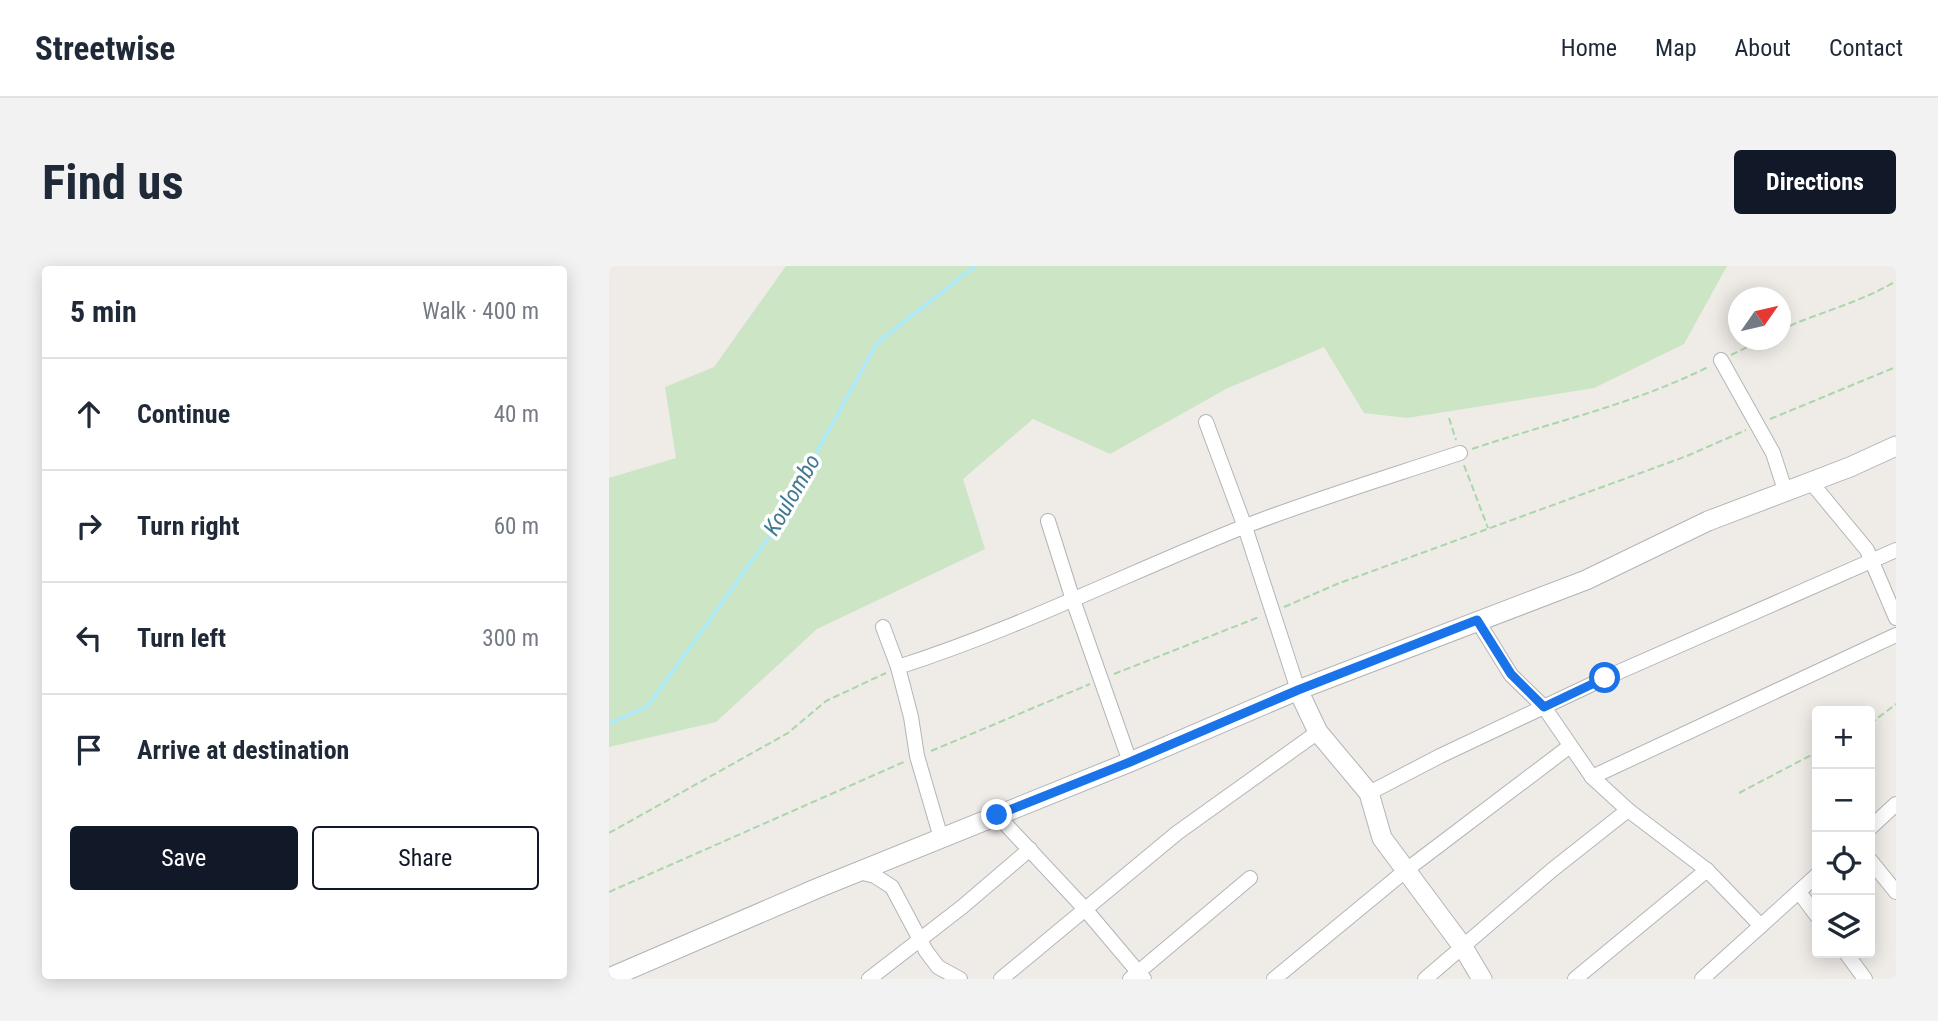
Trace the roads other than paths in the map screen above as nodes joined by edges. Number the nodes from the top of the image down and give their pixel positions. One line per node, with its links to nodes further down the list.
1 (1721, 360): 6 (street)
2 (1206, 422): 8 (street)
3 (1896, 446): 5 (street)
4 (1460, 453): 8 (street)
5 (1810, 481): 6 (street); 10 (street)
6 (1786, 490): 13 (street)
7 (1048, 521): 11 (street)
8 (1245, 527): 11 (street); 17 (street)
9 (1896, 550): 10 (street)
10 (1872, 560): 12 (street); 18 (street)
11 (1073, 600): 16 (street); 21 (street)
12 (1896, 618)
13 (1477, 620): 17 (street); 18 (street)
14 (883, 627): 16 (street)
15 (1896, 635): 22 (street)
16 (898, 667): 28 (street)
17 (1298, 690): 19 (street); 21 (street)
18 (1544, 707): 20 (street); 23 (street)
19 (1318, 732): 23 (street); 38 (street)
20 (1570, 746): 22 (street); 32 (street)
21 (1130, 762): 26 (street)
22 (1592, 777): 25 (street)
23 (1369, 793): 32 (street)
24 (1896, 804): 27 (street)
25 (1627, 810): 31 (street); 42 (street)
26 (997, 815): 28 (street); 29 (street)
27 (1875, 823)
28 (941, 838): 33 (street)
29 (1030, 849): 38 (street); 41 (street)
30 (1875, 866): 37 (street)
31 (1707, 870): 40 (street); 52 (street)
32 (1405, 871): 42 (street); 49 (street)
33 (857, 872): 41 (street); 45 (street)
34 (1250, 878): 44 (street)
35 (1812, 880): 36 (street)
36 (1799, 892): 39 (street); 40 (street)
37 (1896, 892)
38 (1086, 909): 44 (street); 48 (street)
39 (1812, 909)
40 (1761, 926): 53 (street)
41 (919, 940): 46 (street); 47 (street)
42 (1463, 947): 50 (street); 51 (street)
43 (1850, 958): 54 (street)
44 (1137, 976)
45 (609, 978)
46 (869, 979)
47 (960, 979)
48 (1001, 979)
49 (1274, 979)
50 (1425, 979)
51 (1482, 979)
52 (1575, 979)
53 (1702, 979)
54 (1865, 979)

